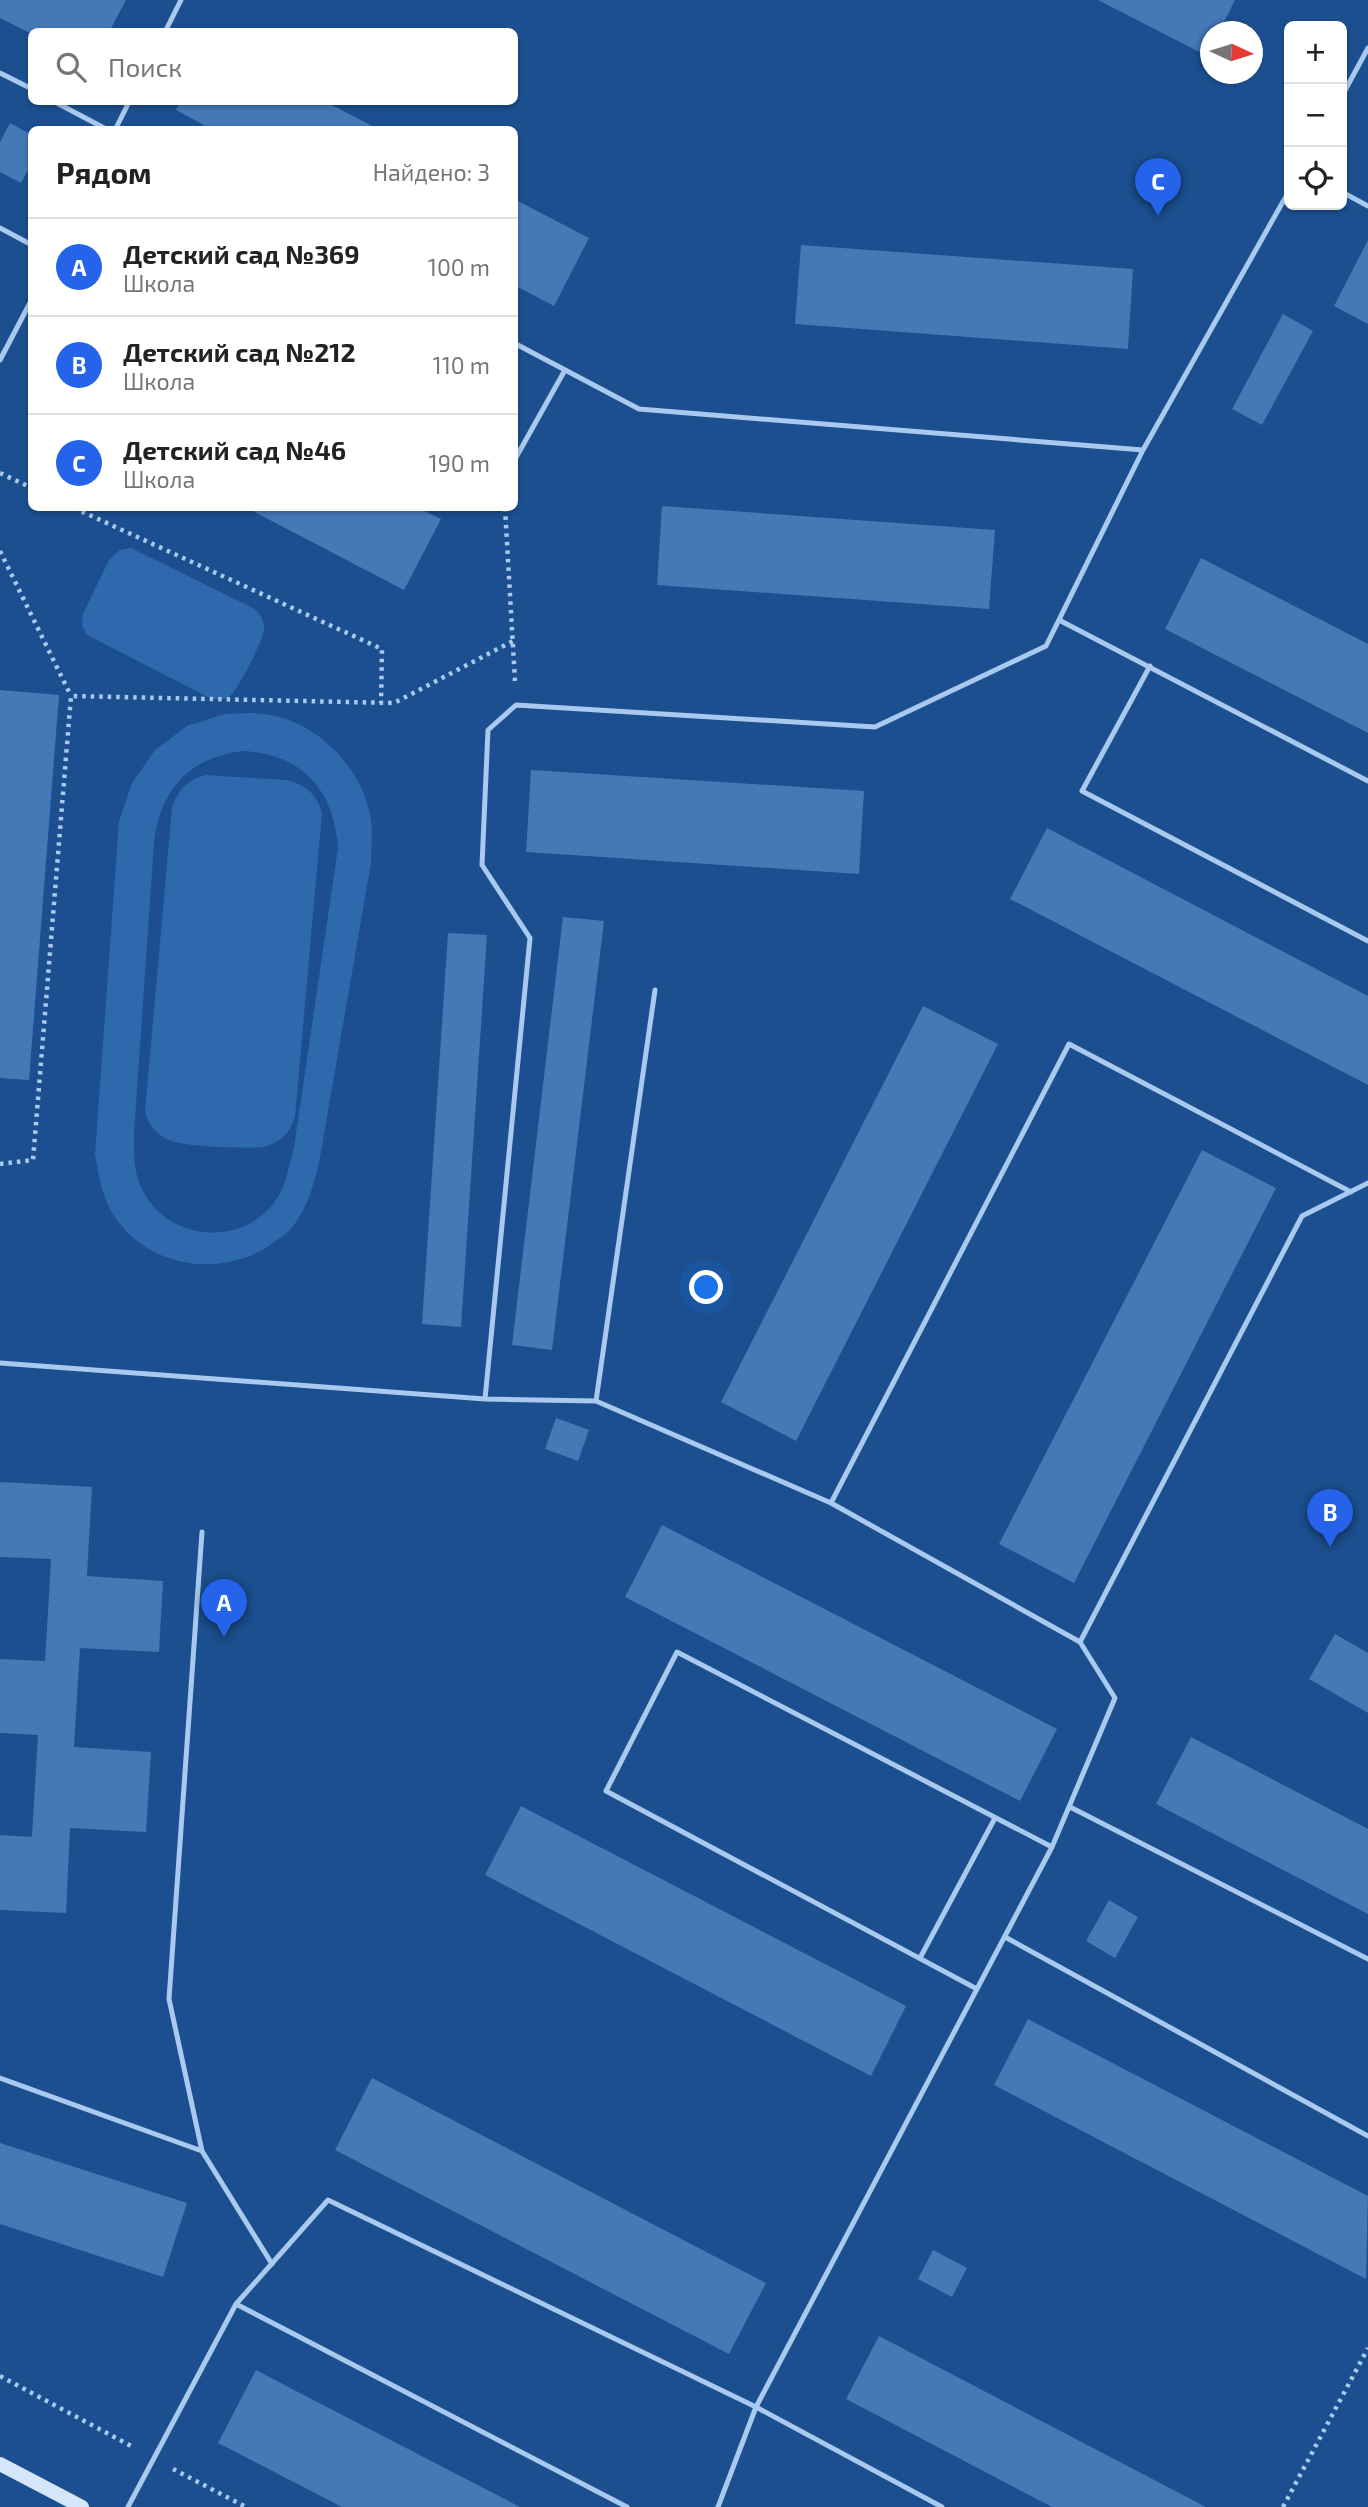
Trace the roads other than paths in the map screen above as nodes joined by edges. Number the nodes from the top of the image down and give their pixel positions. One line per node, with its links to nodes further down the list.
1 (181, 0): 2 (lane)
2 (167, 28)
3 (1368, 48): 6 (lane)
4 (0, 73): 5 (lane)
5 (28, 87)
6 (1347, 87)
7 (61, 105): 9 (lane)
8 (128, 105): 10 (lane)
9 (100, 126)
10 (117, 126)
11 (1347, 195): 13 (lane)
12 (1284, 200): 21 (lane)
13 (1368, 206)
14 (0, 228): 15 (lane)
15 (28, 243)
16 (28, 306): 18 (lane)
17 (518, 345): 20 (lane)
18 (3, 348): 19 (lane)
19 (0, 360)
20 (565, 370): 21 (lane); 22 (lane)
21 (1143, 450): 23 (lane)
22 (518, 454)
23 (1059, 620): 24 (lane); 31 (lane)
24 (1150, 666): 25 (lane); 26 (lane)
25 (1368, 782)
26 (1368, 941)
27 (655, 990): 32 (lane)
28 (1368, 1184): 29 (lane)
29 (1350, 1192): 33 (lane); 35 (lane)
30 (0, 1363): 31 (lane)
31 (485, 1399): 32 (lane)
32 (596, 1401): 33 (lane)
33 (831, 1503): 35 (lane)
34 (201, 1532): 45 (lane)
35 (1080, 1642): 36 (lane)
36 (1070, 1807): 38 (lane); 41 (lane)
37 (995, 1818): 38 (lane); 40 (lane); 40 (lane)
38 (1052, 1847): 39 (lane)
39 (1005, 1937): 42 (lane); 44 (lane)
40 (920, 1958): 42 (lane)
41 (1368, 1959)
42 (977, 1989): 48 (lane)
43 (0, 2078): 45 (lane)
44 (1368, 2136)
45 (202, 2151): 46 (lane)
46 (272, 2264): 47 (lane); 48 (lane)
47 (236, 2304): 51 (lane); 52 (lane)
48 (755, 2407): 53 (lane); 54 (lane)
49 (0, 2463): 50 (main road)
50 (82, 2507)
51 (128, 2507)
52 (627, 2507)
53 (718, 2507)
54 (942, 2507)

